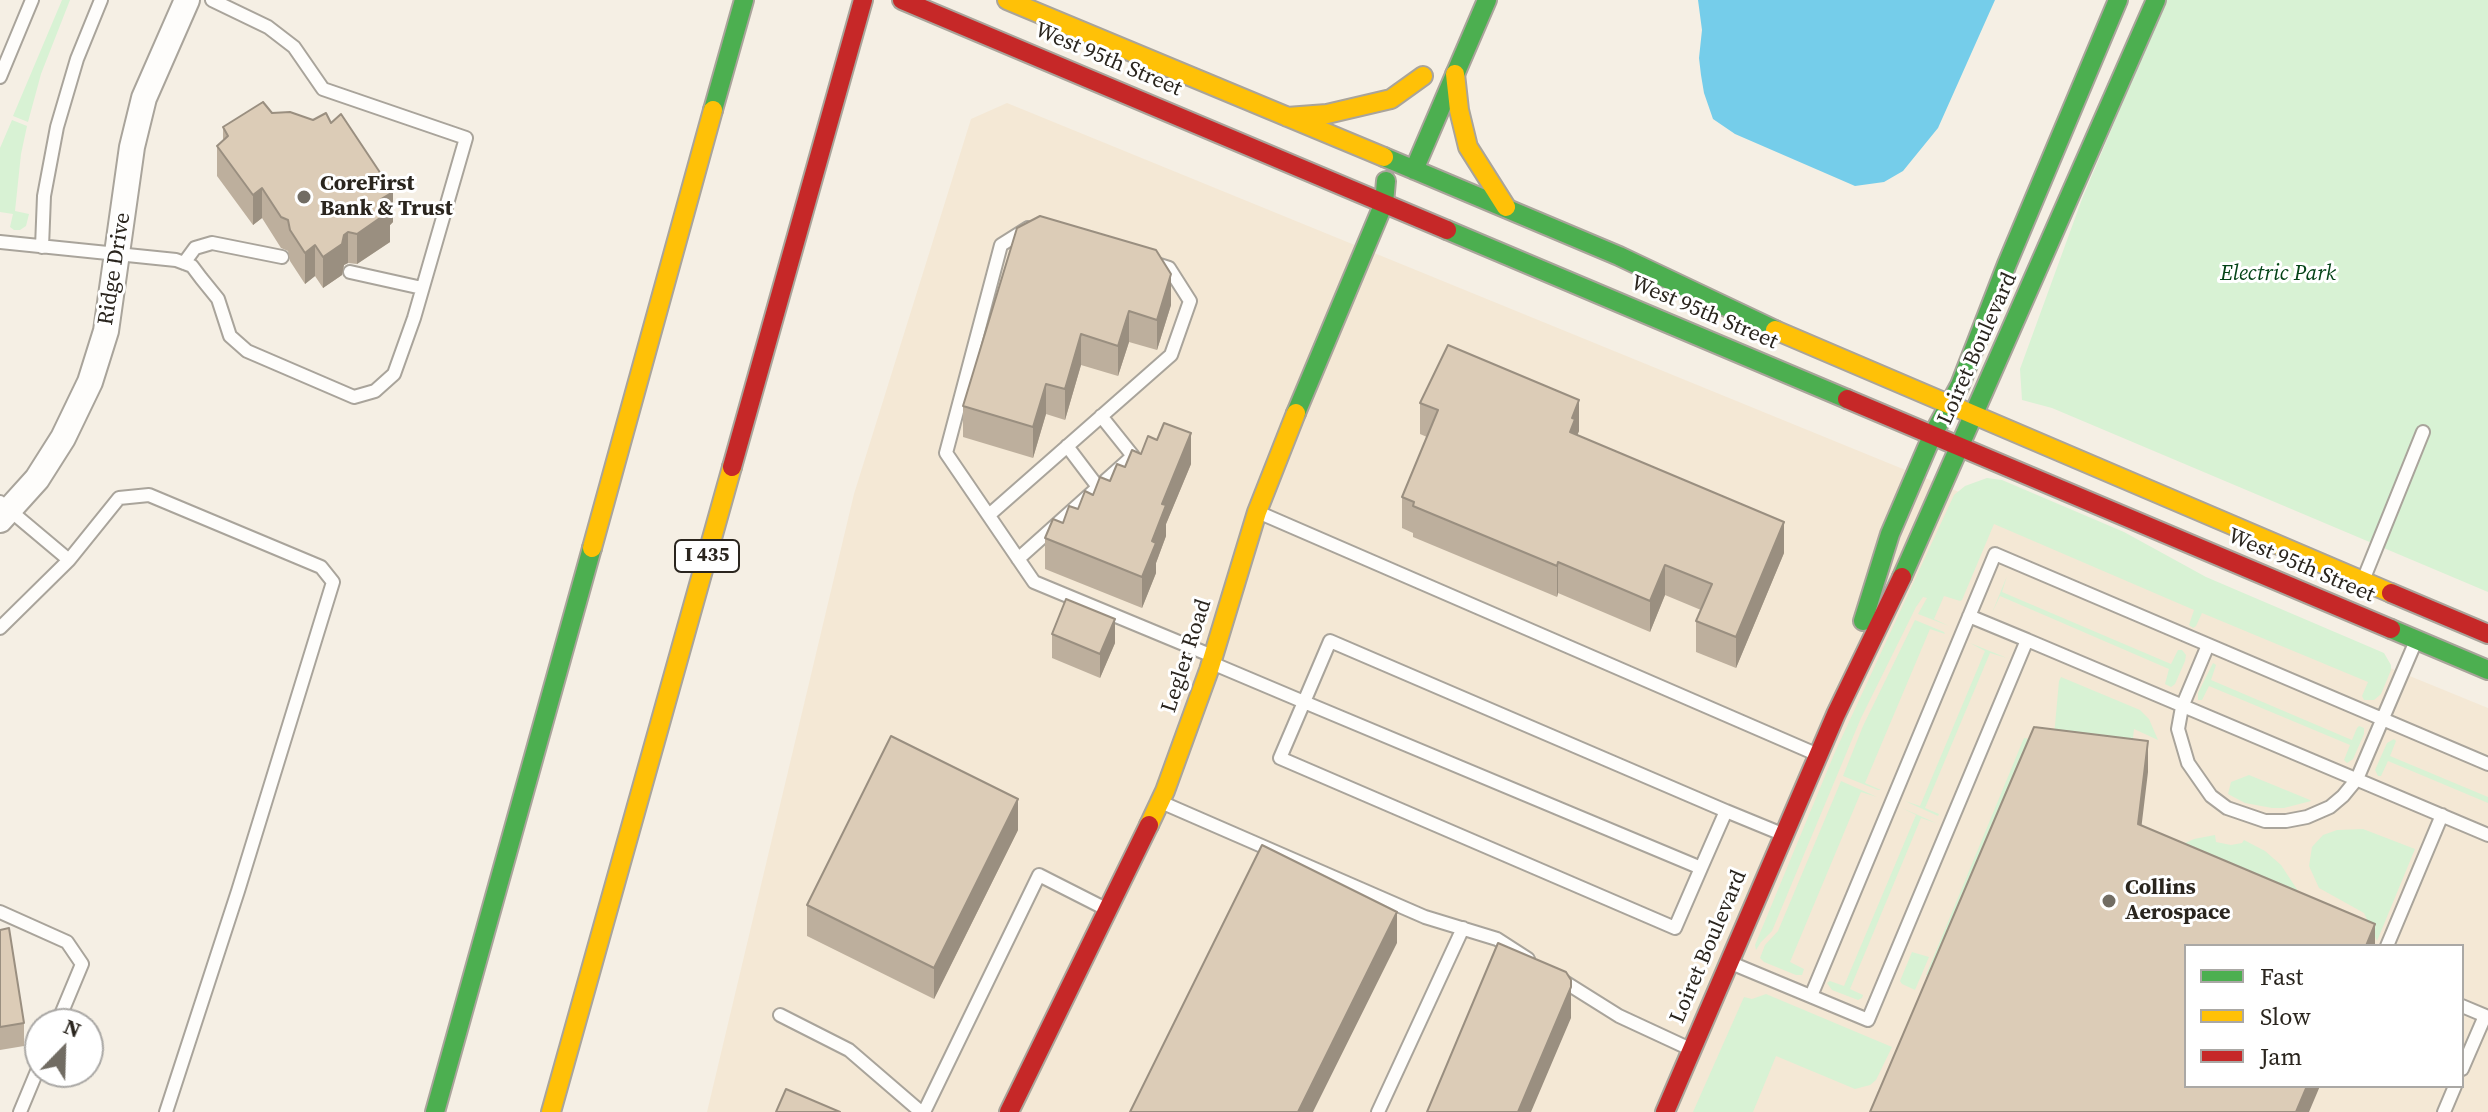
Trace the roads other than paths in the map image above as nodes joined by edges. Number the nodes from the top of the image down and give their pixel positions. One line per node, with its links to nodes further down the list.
1 (32, 0): 15 (lane)
2 (101, 0): 25 (lane)
3 (187, 0): 26 (street, Ridge Drive)
4 (212, 0): 31 (lane)
5 (744, 0): 85 (main road)
6 (863, 0): 86 (main road, I 435)
7 (902, 0): 21 (main road, West 95th Street)
8 (1007, 0): 17 (main road, West 95th Street)
9 (1487, 0): 14 (main road)
10 (2118, 0): 12 (main road, Loiret Boulevard)
11 (2156, 0): 13 (main road, Loiret Boulevard)
12 (2103, 37): 13 (main road); 32 (main road, Loiret Boulevard)
13 (2135, 51): 34 (main road, Loiret Boulevard)
14 (1455, 74): 20 (main road); 22 (main road)
15 (0, 77)
16 (1408, 113): 17 (main road)
17 (1287, 117): 19 (main road, West 95th Street)
18 (1397, 138): 19 (main road)
19 (1388, 160): 20 (main road, West 95th Street); 21 (main road)
20 (1414, 170): 21 (main road); 22 (main road, West 95th Street)
21 (1384, 203): 36 (main road, West 95th Street); 41 (main road, Legler Road)
22 (1506, 207): 32 (main road, West 95th Street)
23 (1039, 221): 42 (lane)
24 (0, 242): 25 (lane)
25 (42, 247): 26 (lane)
26 (118, 254): 29 (lane); 40 (street, Ridge Drive)
27 (282, 257): 29 (lane)
28 (1140, 258): 33 (lane)
29 (184, 263): 31 (lane)
30 (350, 272): 31 (lane)
31 (422, 288)
32 (1948, 405): 34 (main road, West 95th Street); 36 (main road, Loiret Boulevard)
33 (1101, 416): 37 (lane); 39 (lane)
34 (1974, 416): 38 (main road, Loiret Boulevard); 45 (main road, West 95th Street)
35 (2423, 432): 45 (lane)
36 (1932, 436): 38 (main road, West 95th Street); 56 (main road, Loiret Boulevard)
37 (1067, 446): 39 (lane); 42 (lane)
38 (1961, 448): 50 (main road, West 95th Street); 56 (main road, Loiret Boulevard)
39 (1098, 487): 43 (lane)
40 (3, 511): 44 (lane)
41 (1257, 512): 52 (main road, Legler Road); 58 (lane)
42 (989, 515): 43 (lane)
43 (1018, 559): 52 (lane)
44 (69, 560): 47 (lane); 84 (lane)
45 (2363, 581): 48 (main road, West 95th Street)
46 (1969, 616): 49 (lane); 51 (lane); 74 (lane)
47 (0, 628)
48 (2488, 634)
49 (2027, 640): 55 (lane); 74 (lane)
50 (2416, 640): 53 (main road, West 95th Street); 57 (lane)
51 (2208, 645): 55 (lane); 57 (lane)
52 (1212, 660): 54 (lane); 61 (main road, Legler Road)
53 (2488, 670)
54 (1304, 702): 62 (lane); 66 (lane); 66 (lane)
55 (2182, 707): 60 (lane); 60 (lane)
56 (1836, 714): 58 (main road, Loiret Boulevard)
57 (2383, 720): 59 (lane); 60 (lane)
58 (1818, 755): 64 (main road, Loiret Boulevard)
59 (2488, 764)
60 (2357, 779): 63 (lane)
61 (1160, 801): 67 (main road, Legler Road); 69 (lane)
62 (1726, 811): 64 (lane); 66 (lane)
63 (2442, 815): 65 (lane); 70 (lane)
64 (1784, 835): 72 (main road, Loiret Boulevard)
65 (2488, 835)
66 (1701, 868)
67 (1109, 911): 87 (lane); 88 (main road, Legler Road)
68 (0, 912): 76 (lane)
69 (1463, 928): 71 (lane); 89 (lane)
70 (2388, 944)
71 (1533, 962)
72 (1728, 962): 74 (lane); 79 (main road, Loiret Boulevard)
73 (1546, 970): 79 (lane)
74 (1811, 996)
75 (2464, 1007): 78 (lane)
76 (64, 1008)
77 (780, 1015): 87 (lane)
78 (2486, 1016): 80 (lane)
79 (1691, 1049): 90 (main road, Loiret Boulevard)
80 (2464, 1065)
81 (30, 1088): 83 (lane)
82 (2454, 1088): 91 (lane)
83 (20, 1112)
84 (166, 1112)
85 (435, 1112)
86 (551, 1112)
87 (923, 1112)
88 (1009, 1112)
89 (1378, 1112)
90 (1665, 1112)
91 (2444, 1112)

